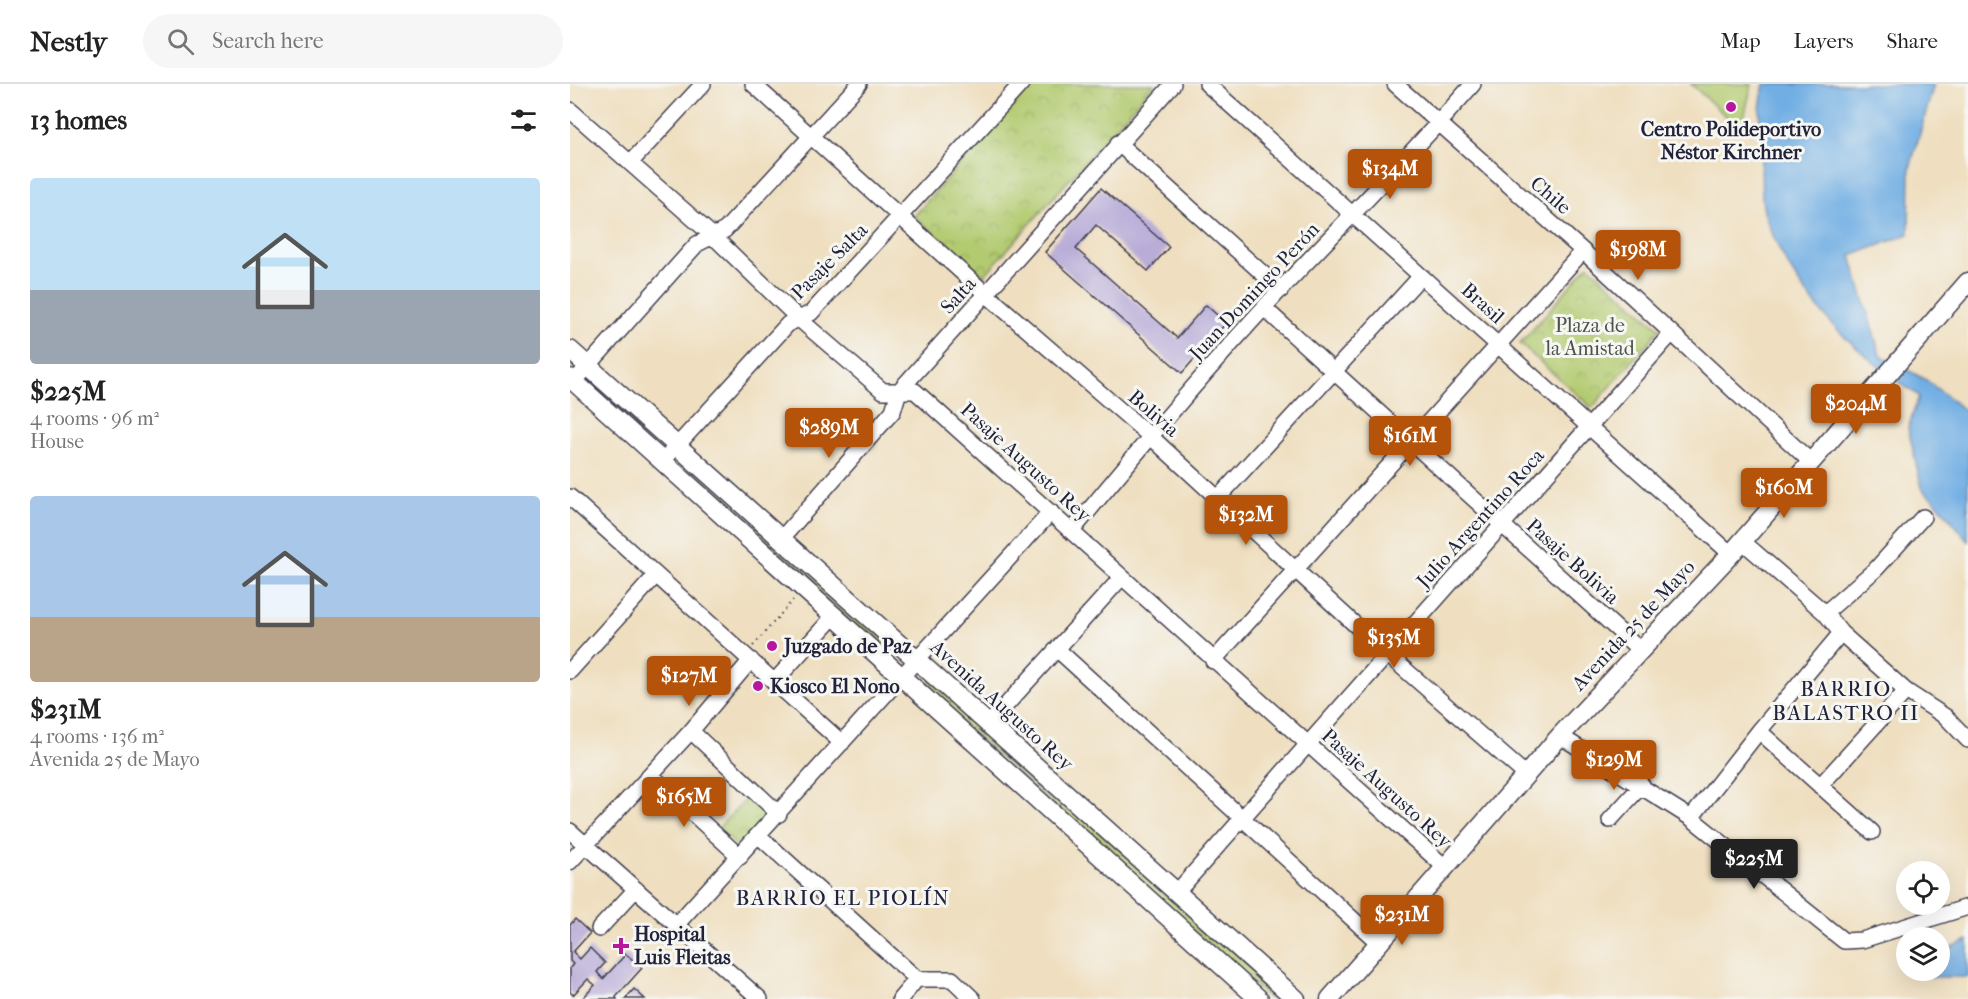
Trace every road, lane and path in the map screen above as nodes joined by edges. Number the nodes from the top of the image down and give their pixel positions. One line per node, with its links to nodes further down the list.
1 (703, 84): 13 (street)
2 (753, 84): 11 (street, Bolivia)
3 (859, 84): 11 (street)
4 (1021, 84): 15 (street, Pasaje Salta)
5 (1173, 84): 12 (street, Salta)
6 (1207, 84): 14 (street, Brasil)
7 (1395, 84): 10 (street, Chile)
8 (1473, 84): 10 (street, Juan Domingo Perón)
9 (570, 110): 13 (street, Pasaje Augusto Rey)
10 (1438, 124): 14 (street, Juan Domingo Perón); 17 (street, Chile)
11 (813, 137): 15 (street, Bolivia); 16 (street)
12 (1118, 143): 20 (street); 21 (street, Salta)
13 (630, 163): 16 (street, Pasaje Augusto Rey)
14 (1353, 215): 18 (street, Brasil); 20 (street, Juan Domingo Perón)
15 (902, 217): 21 (street, Bolivia); 23 (street, Pasaje Salta)
16 (713, 237): 23 (street, Pasaje Augusto Rey); 27 (street)
17 (1583, 251): 24 (street, Chile); 25 (street)
18 (1421, 276): 25 (street, Brasil); 28 (street)
19 (1968, 282): 35 (main road, Avenida 25 de Mayo)
20 (1281, 290): 22 (street, Juan Domingo Perón)
21 (986, 294): 30 (street, Salta); 32 (street, Bolivia)
22 (1264, 308): 28 (street, Pasaje Bolivia); 32 (street, Juan Domingo Perón)
23 (800, 319): 30 (street, Pasaje Augusto Rey); 34 (street, Pasaje Salta)
24 (1671, 334): 31 (street, Julio Argentino Roca); 35 (street, Chile)
25 (1499, 346): 31 (street, Brasil); 33 (street)
26 (570, 350): 27 (main road, Avenida Augusto Rey)
27 (589, 365): 29 (street); 34 (main road, Avenida Augusto Rey)
28 (1333, 371): 33 (street, Pasaje Bolivia); 38 (street)
29 (572, 380): 36 (main road)
30 (899, 391): 39 (street, Pasaje Augusto Rey); 43 (street, Salta)
31 (1590, 427): 41 (street, Julio Argentino Roca); 44 (street, Brasil)
32 (1150, 436): 38 (street, Bolivia); 42 (street, Juan Domingo Perón)
33 (1411, 441): 41 (street, Pasaje Bolivia); 45 (street)
34 (678, 445): 36 (street, Pasaje Salta); 43 (main road, Avenida Augusto Rey)
35 (1810, 461): 44 (main road, Avenida 25 de Mayo)
36 (662, 462): 48 (main road)
37 (570, 498): 46 (street)
38 (1218, 498): 45 (street, Bolivia)
39 (1051, 512): 42 (street, Pasaje Augusto Rey); 56 (street)
40 (1923, 517): 49 (street)
41 (1502, 525): 53 (street, Pasaje Bolivia); 54 (street, Julio Argentino Roca)
42 (1072, 531): 47 (street, Pasaje Augusto Rey)
43 (782, 538): 56 (main road, Avenida Augusto Rey)
44 (1736, 547): 49 (street, Brasil); 53 (main road, Avenida 25 de Mayo)
45 (1296, 569): 54 (street, Bolivia); 57 (street)
46 (656, 575): 55 (street); 58 (street)
47 (1122, 578): 52 (street); 57 (street, Pasaje Augusto Rey)
48 (804, 587): 50 (main road); 55 (path)
49 (1825, 613): 51 (street, Brasil)
50 (835, 615): 59 (main road); 60 (street)
51 (1841, 633): 61 (street, Brasil); 64 (street)
52 (1058, 650): 62 (street); 74 (street)
53 (1641, 651): 65 (main road, Avenida 25 de Mayo)
54 (1386, 653): 68 (street, Julio Argentino Roca); 70 (street, Bolivia)
55 (752, 660): 60 (street); 63 (street)
56 (917, 660): 59 (street); 62 (main road, Avenida Augusto Rey)
57 (1213, 661): 68 (street, Pasaje Augusto Rey)
58 (571, 668)
59 (902, 676): 67 (street); 94 (main road)
60 (774, 682): 67 (street)
61 (1906, 692): 66 (street, Brasil); 72 (street)
62 (989, 724): 85 (main road, Avenida Augusto Rey)
63 (691, 731): 69 (street); 73 (street)
64 (1759, 731): 72 (street); 75 (street)
65 (1560, 736): 70 (main road, Avenida 25 de Mayo); 71 (street)
66 (1968, 740)
67 (842, 743): 73 (street)
68 (1307, 744): 74 (street, Julio Argentino Roca); 83 (street, Pasaje Augusto Rey)
69 (651, 775): 80 (street); 81 (street)
70 (1526, 775): 83 (main road, Avenida 25 de Mayo)
71 (1642, 785): 75 (street); 76 (street)
72 (1820, 786): 78 (street)
73 (779, 814): 79 (street)
74 (1243, 818): 85 (street, Julio Argentino Roca); 89 (street)
75 (1692, 818): 86 (street)
76 (1610, 820)
77 (570, 831): 80 (street)
78 (1872, 832)
79 (759, 836): 81 (street); 90 (street)
80 (585, 845): 82 (street); 84 (street)
81 (740, 857): 87 (street)
82 (570, 862)
83 (1446, 868): 89 (main road, Avenida 25 de Mayo)
84 (636, 889): 87 (street); 88 (street)
85 (1177, 892): 95 (main road, Avenida Augusto Rey)
86 (1968, 907)
87 (677, 924): 91 (street)
88 (600, 929)
89 (1380, 944): 96 (main road, Avenida 25 de Mayo)
90 (917, 979): 92 (street); 93 (street)
91 (752, 996)
92 (900, 999)
93 (973, 999)
94 (1259, 999)
95 (1296, 999)
96 (1330, 999)

